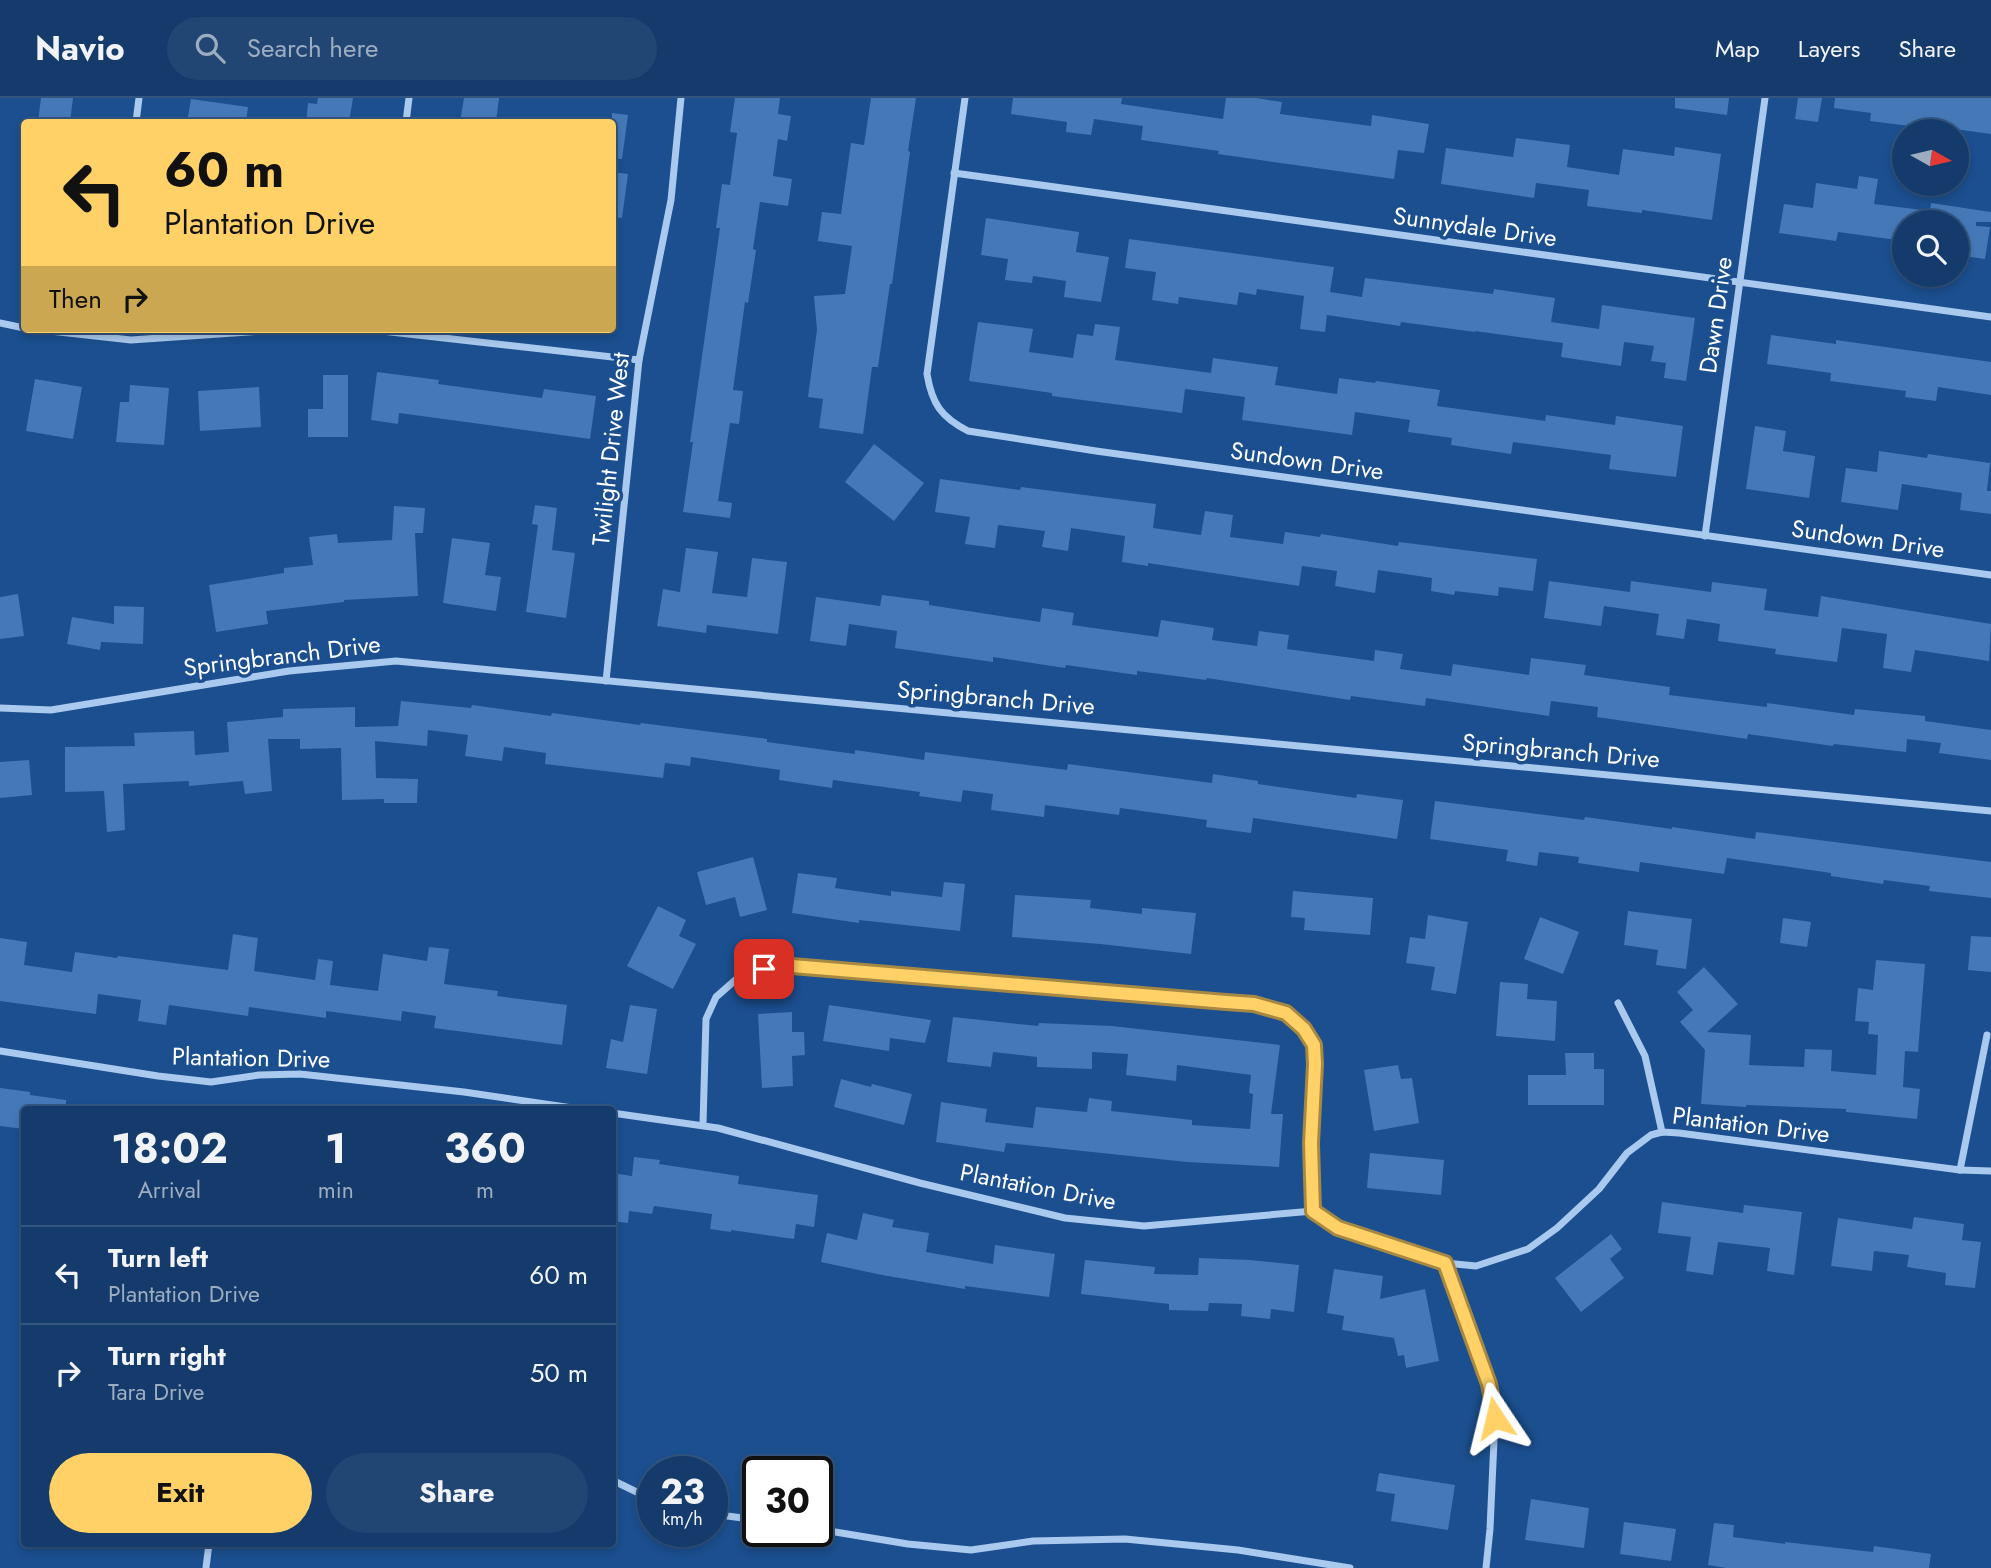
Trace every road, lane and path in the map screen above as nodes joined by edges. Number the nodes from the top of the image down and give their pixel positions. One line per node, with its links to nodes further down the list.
1 (139, 98): 6 (street)
2 (409, 98): 7 (street)
3 (681, 98): 18 (street, Twilight Drive West)
4 (965, 98): 8 (street, Sundown Drive)
5 (1765, 98): 9 (street, Dawn Drive)
6 (136, 119)
7 (406, 119)
8 (954, 173): 9 (street, Sunnydale Drive); 19 (street, Sundown Drive)
9 (1740, 284): 10 (street, Sunnydale Drive); 19 (street, Dawn Drive)
10 (1991, 317)
11 (0, 323): 12 (street)
12 (21, 327)
13 (68, 333): 17 (street)
14 (115, 333): 17 (street)
15 (233, 333): 17 (street)
16 (415, 333): 18 (street)
17 (114, 338)
18 (639, 359): 21 (street, Twilight Drive West)
19 (1705, 536): 20 (street, Sundown Drive)
20 (1991, 575)
21 (606, 681): 22 (street, Springbranch Drive); 23 (street, Springbranch Drive)
22 (0, 708)
23 (1991, 811)
24 (1618, 1003): 30 (street)
25 (1987, 1035): 31 (street)
26 (0, 1051): 27 (street, Plantation Drive)
27 (559, 1106)
28 (616, 1114): 29 (street, Plantation Drive)
29 (703, 1125): 33 (street, Plantation Drive); 33 (street)
30 (1662, 1132): 31 (street, Plantation Drive); 34 (street, Plantation Drive)
31 (1960, 1170): 32 (street, Plantation Drive)
32 (1991, 1171)
33 (1313, 1211): 34 (street, Plantation Drive)
34 (1445, 1263): 41 (street)
35 (616, 1482): 36 (street)
36 (637, 1492)
37 (833, 1532): 40 (street)
38 (209, 1547): 39 (street)
39 (206, 1568)
40 (1350, 1568)
41 (1486, 1568)

